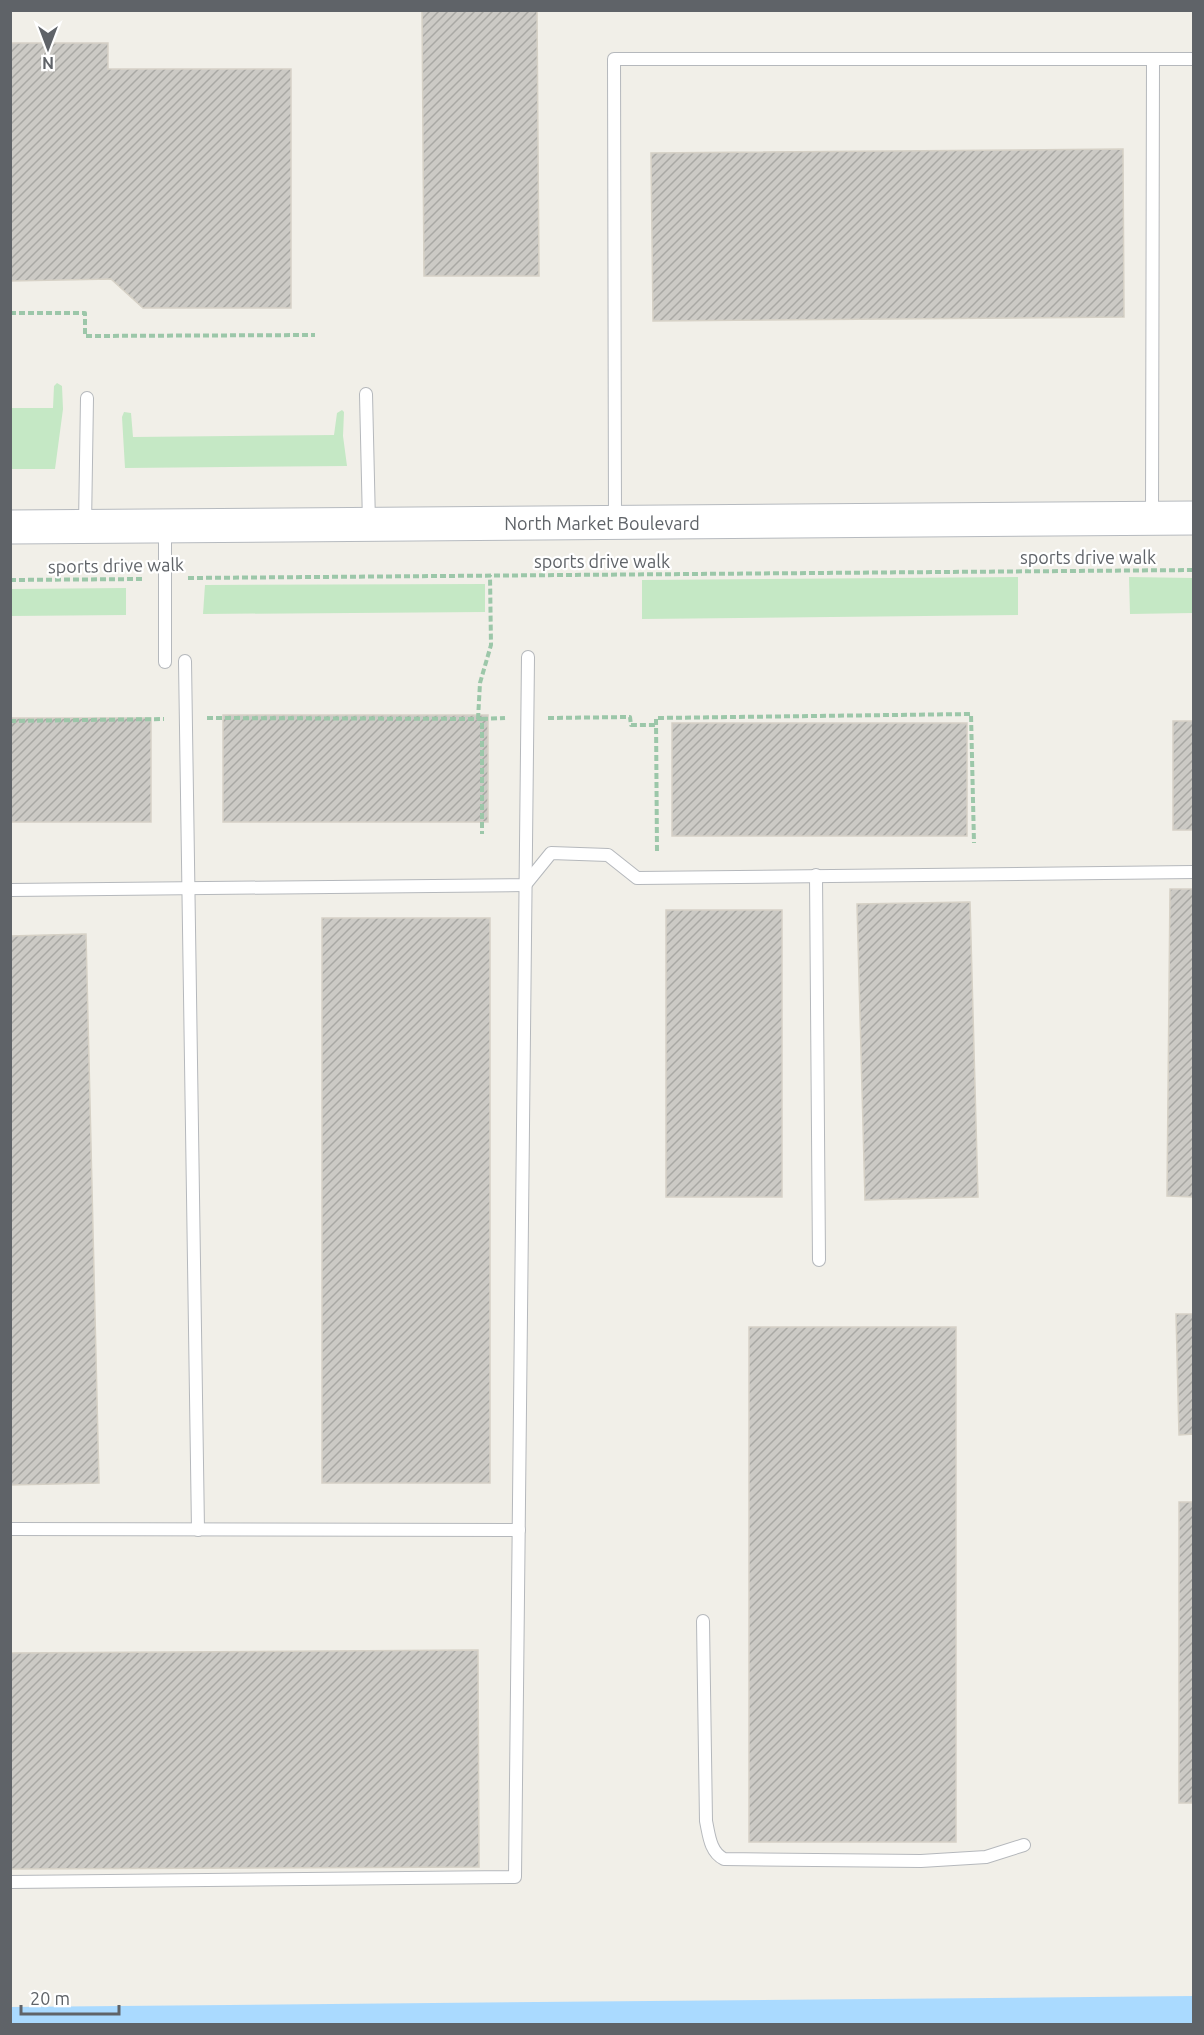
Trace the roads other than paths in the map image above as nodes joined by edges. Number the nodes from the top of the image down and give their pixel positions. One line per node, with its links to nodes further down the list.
1 (1154, 59): 2 (lane); 5 (lane); 7 (lane)
2 (1194, 59)
3 (366, 394): 8 (lane)
4 (87, 398): 11 (lane)
5 (1152, 518): 6 (main road, North Market Boulevard); 7 (main road, North Market Boulevard)
6 (1194, 518)
7 (615, 522): 8 (main road, North Market Boulevard)
8 (369, 525): 9 (main road, North Market Boulevard)
9 (165, 526): 11 (main road, North Market Boulevard); 14 (lane)
10 (10, 527): 11 (main road, North Market Boulevard)
11 (85, 527)
12 (528, 657): 17 (lane)
13 (186, 661): 18 (lane)
14 (165, 662)
15 (1194, 872): 16 (lane)
16 (816, 875): 17 (lane); 20 (lane)
17 (525, 885): 18 (lane); 23 (lane)
18 (188, 888): 19 (lane); 22 (lane)
19 (10, 890)
20 (819, 1260)
21 (10, 1529): 22 (lane)
22 (198, 1530): 23 (lane)
23 (519, 1530): 26 (lane)
24 (703, 1621): 25 (lane)
25 (1024, 1845)
26 (10, 1882)

